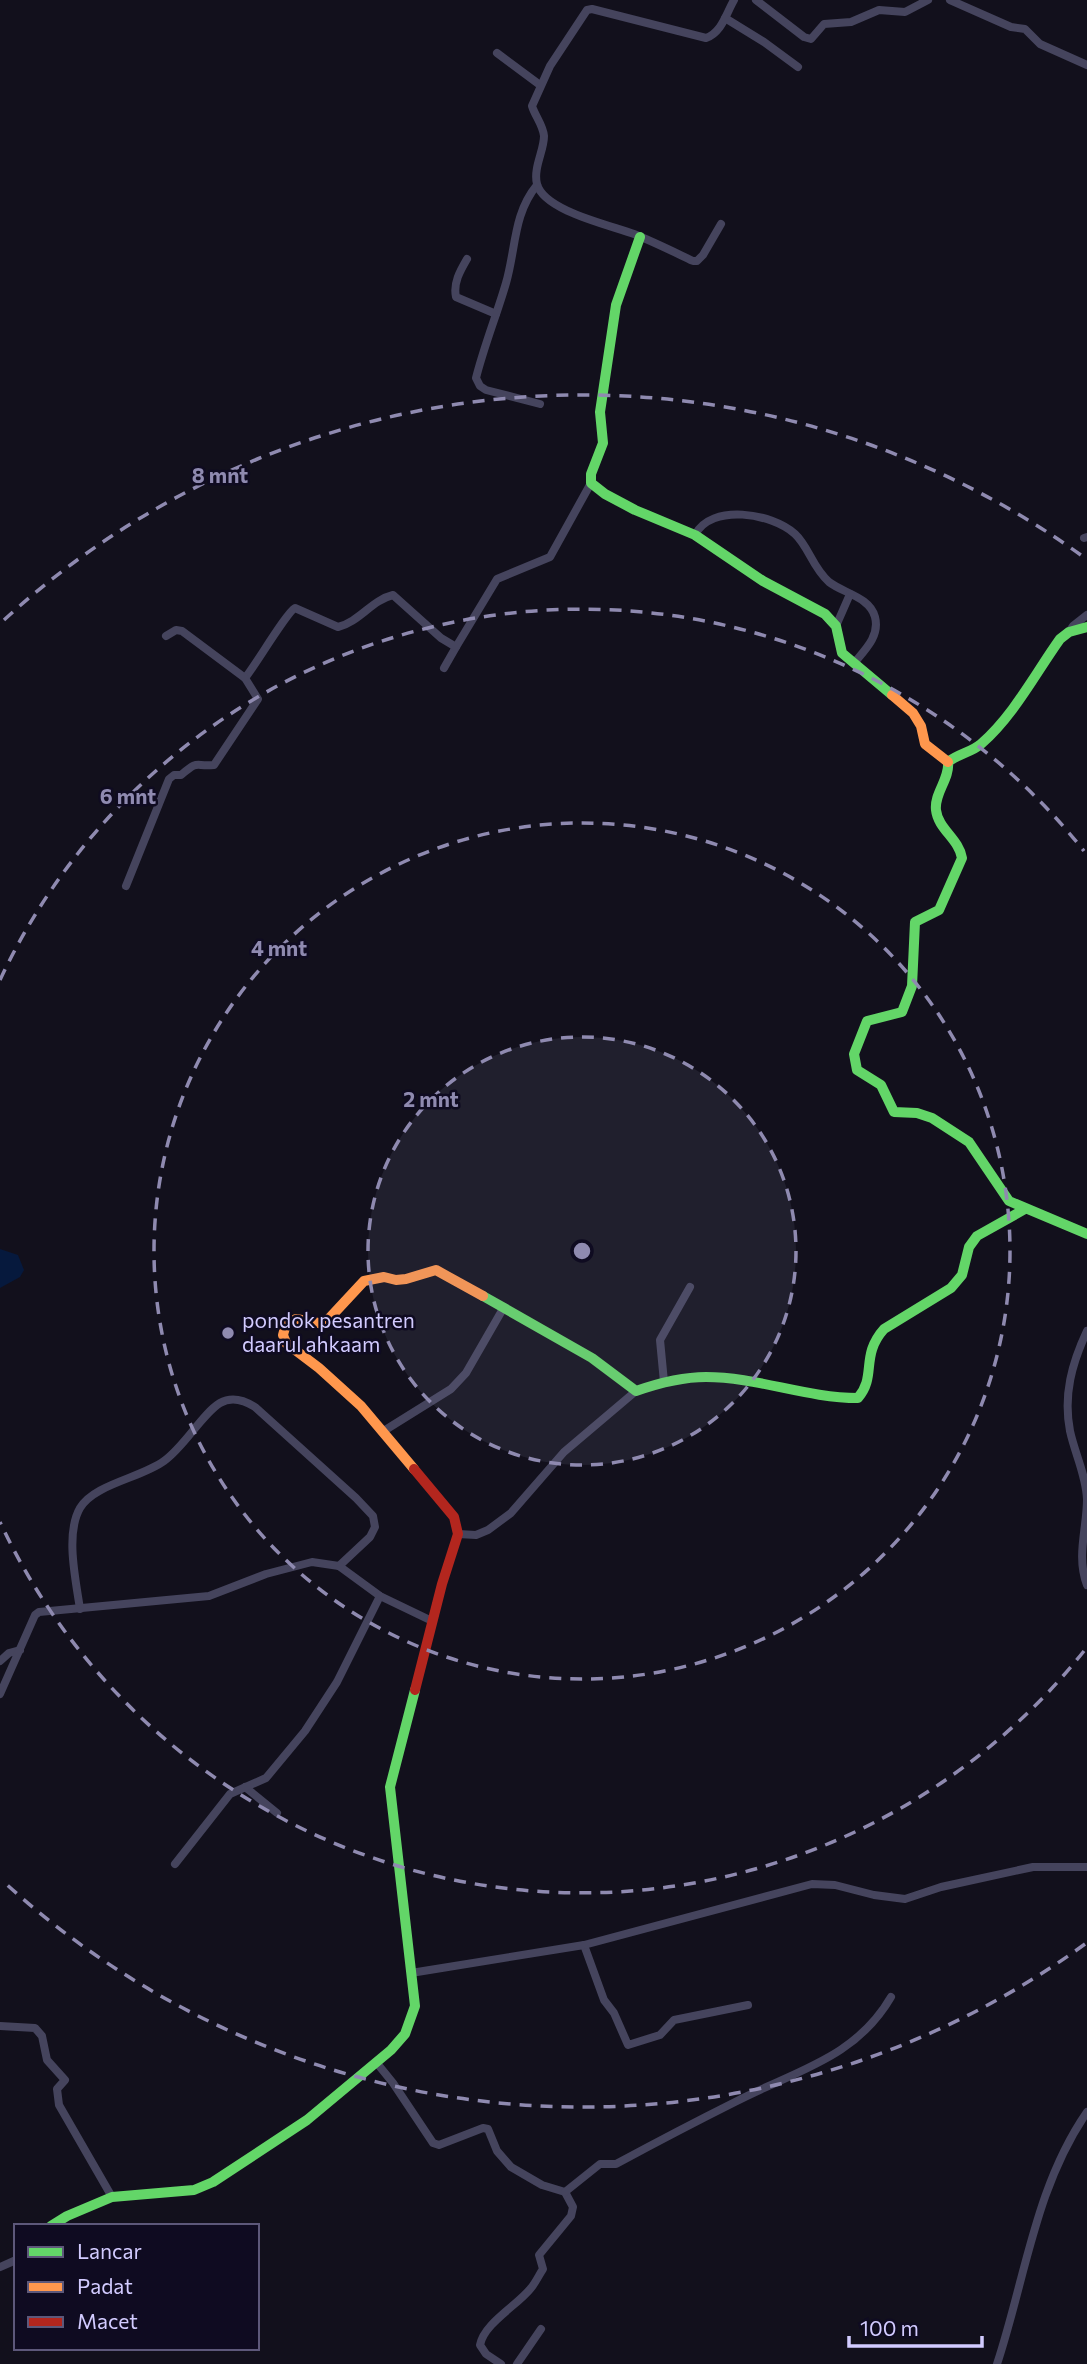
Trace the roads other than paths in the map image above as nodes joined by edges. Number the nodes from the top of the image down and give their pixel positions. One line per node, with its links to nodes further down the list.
1 (734, 0): 5 (street)
2 (756, 0): 3 (street)
3 (928, 0)
4 (950, 0): 7 (street)
5 (725, 18): 8 (street); 9 (street)
6 (497, 53): 9 (street)
7 (1087, 65)
8 (798, 67)
9 (540, 85): 10 (street)
10 (537, 185): 12 (street); 14 (street)
11 (721, 225): 12 (street)
12 (640, 237): 16 (street)
13 (467, 259): 14 (street)
14 (496, 314): 15 (street)
15 (540, 404)
16 (592, 483): 17 (street); 24 (street)
17 (695, 536): 18 (street); 20 (street)
18 (850, 594): 20 (street); 25 (street)
19 (1087, 615): 22 (street)
20 (836, 626): 25 (street)
21 (1087, 627): 22 (street)
22 (1069, 632): 28 (street)
23 (166, 636): 27 (street)
24 (456, 647): 26 (street); 27 (street)
25 (854, 663): 28 (street)
26 (444, 668)
27 (245, 678): 29 (street)
28 (948, 762): 30 (street)
29 (126, 887)
30 (1025, 1209): 31 (street); 35 (street)
31 (1087, 1234)
32 (690, 1287): 35 (street)
33 (504, 1307): 36 (street); 37 (street); 37 (street)
34 (1087, 1331): 40 (street)
35 (664, 1382): 36 (street)
36 (636, 1391): 38 (street)
37 (382, 1432): 38 (street)
38 (458, 1534): 43 (street)
39 (338, 1566): 41 (street); 42 (street); 42 (street)
40 (1087, 1585)
41 (380, 1596): 43 (street); 47 (street)
42 (80, 1609): 44 (street)
43 (432, 1621): 52 (street)
44 (20, 1650): 45 (street); 46 (street)
45 (0, 1661)
46 (0, 1694)
47 (245, 1787): 48 (street); 49 (street)
48 (277, 1813)
49 (175, 1864)
50 (1087, 1867): 51 (street)
51 (584, 1945): 52 (street); 54 (street)
52 (411, 1973): 56 (street)
53 (891, 1997): 58 (street)
54 (748, 2005)
55 (0, 2026): 59 (street)
56 (376, 2063): 58 (street); 59 (street)
57 (1087, 2112): 64 (street)
58 (565, 2192): 62 (street)
59 (112, 2197): 60 (street)
60 (54, 2224)
61 (541, 2329): 63 (street)
62 (500, 2364)
63 (515, 2364)
64 (997, 2364)

